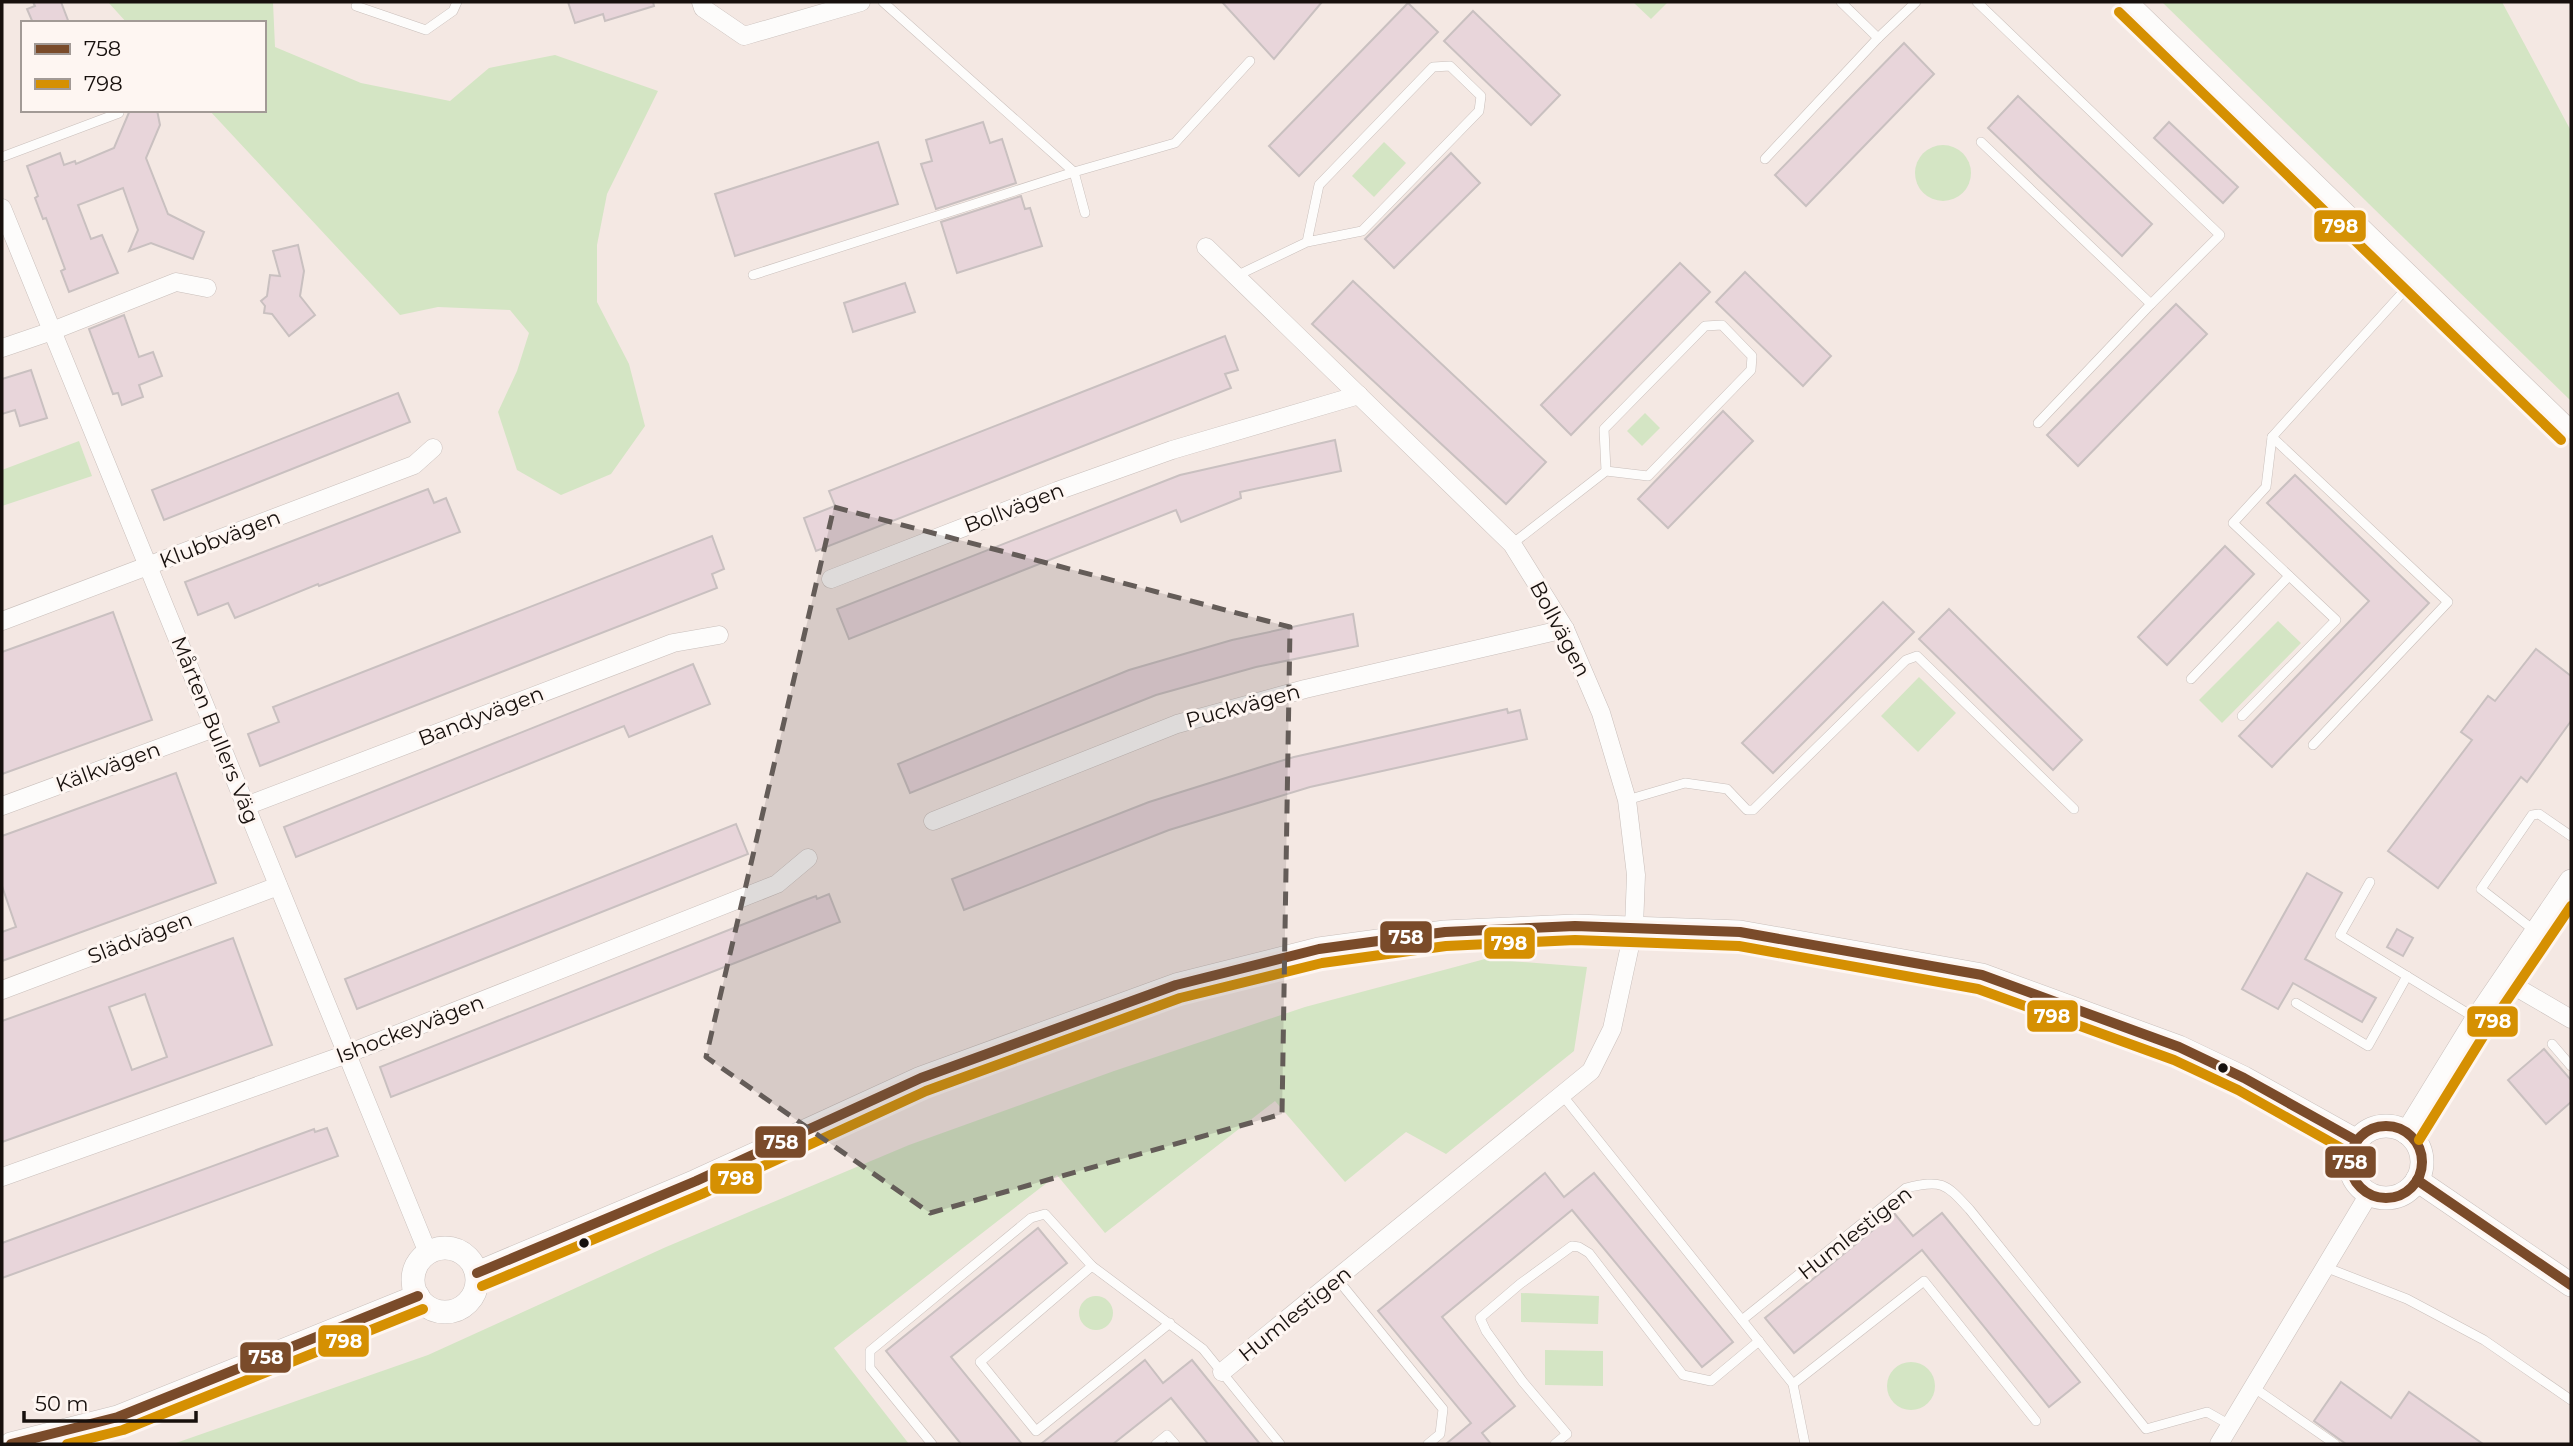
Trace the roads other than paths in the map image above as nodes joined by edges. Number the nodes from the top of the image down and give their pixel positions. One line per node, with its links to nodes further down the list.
1 (457, 2): 9 (lane)
2 (701, 2): 3 (street)
3 (861, 2)
4 (883, 2): 16 (lane)
5 (1841, 2): 10 (lane)
6 (1916, 2): 10 (lane)
7 (1978, 2): 25 (lane)
8 (2129, 2): 23 (street)
9 (356, 6)
10 (1878, 38): 15 (lane)
11 (1250, 61): 16 (lane)
12 (119, 113): 14 (lane)
13 (1981, 142): 25 (lane)
14 (2, 157)
15 (1765, 159)
16 (1074, 172): 18 (lane); 21 (lane)
17 (2, 208): 26 (street, Mårten Bullers Väg)
18 (1085, 213)
19 (1307, 242): 19 (lane); 22 (lane)
20 (1206, 247): 22 (street, Bollvägen)
21 (753, 275)
22 (1236, 276): 28 (street, Bollvägen)
23 (2414, 280): 30 (street); 31 (lane)
24 (207, 288): 26 (street)
25 (2151, 304): 29 (lane)
26 (52, 331): 27 (street); 35 (street, Mårten Bullers Väg)
27 (2, 348)
28 (1359, 396): 34 (street, Bollvägen); 37 (street, Bollvägen)
29 (2038, 423)
30 (2571, 430)
31 (2272, 437): 36 (lane); 44 (lane)
32 (433, 448): 35 (street, Klubbvägen)
33 (1606, 471): 33 (lane); 34 (lane)
34 (1513, 544): 39 (street, Bollvägen)
35 (148, 567): 38 (street, Klubbvägen); 43 (street, Mårten Bullers Väg)
36 (2289, 576): 41 (lane); 42 (lane)
37 (831, 579)
38 (2, 621)
39 (1564, 629): 45 (street, Bollvägen); 49 (street, Puckvägen)
40 (719, 635): 47 (street, Bandyvägen)
41 (2191, 679)
42 (2242, 716)
43 (214, 728): 46 (street, Kälkvägen); 47 (street, Mårten Bullers Väg)
44 (2312, 745)
45 (1627, 800): 48 (lane); 55 (street, Bollvägen)
46 (2, 806)
47 (246, 806): 54 (street, Mårten Bullers Väg)
48 (2074, 809)
49 (933, 821)
50 (2571, 836): 56 (lane)
51 (808, 858): 64 (street, Ishockeyvägen)
52 (2571, 881): 56 (street)
53 (2370, 882): 57 (lane)
54 (278, 886): 59 (street, Slädvägen); 64 (street, Mårten Bullers Väg)
55 (1634, 927): 66 (street, Humlestigen); 68 (street); 75 (street)
56 (2535, 932): 58 (street)
57 (2407, 976): 60 (lane); 61 (lane)
58 (2504, 980): 61 (street); 62 (street)
59 (2, 990)
60 (2297, 1003)
61 (2477, 1019): 67 (street)
62 (2571, 1019)
63 (2552, 1044): 65 (lane)
64 (347, 1054): 69 (street, Ishockeyvägen); 72 (street, Mårten Bullers Väg)
65 (2571, 1066)
66 (1563, 1096): 76 (street, Humlestigen); 79 (lane)
67 (2407, 1133): 68 (street); 70 (street)
68 (2357, 1141): 71 (street)
69 (2, 1177)
70 (2417, 1180): 71 (street); 77 (street)
71 (2369, 1194): 74 (street)
72 (428, 1253): 75 (street); 78 (street)
73 (1092, 1266): 80 (lane); 80 (lane); 89 (lane)
74 (2325, 1267): 84 (street); 85 (lane)
75 (477, 1273): 78 (street)
76 (1338, 1280): 82 (street, Humlestigen); 93 (lane)
77 (2571, 1286)
78 (418, 1296): 88 (street)
79 (1742, 1320): 81 (lane); 87 (lane, Humlestigen)
80 (1170, 1322): 82 (lane)
81 (1759, 1341): 83 (lane); 94 (lane)
82 (1222, 1372): 92 (lane)
83 (1793, 1384): 86 (lane); 95 (lane)
84 (2253, 1387): 87 (street); 97 (lane)
85 (2571, 1400)
86 (2036, 1421)
87 (2231, 1425): 96 (street)
88 (11, 1444)
89 (932, 1444)
90 (1156, 1444): 91 (lane)
91 (1175, 1444)
92 (1280, 1444)
93 (1428, 1444)
94 (1555, 1444)
95 (1805, 1444)
96 (2219, 1444)
97 (2335, 1444)

